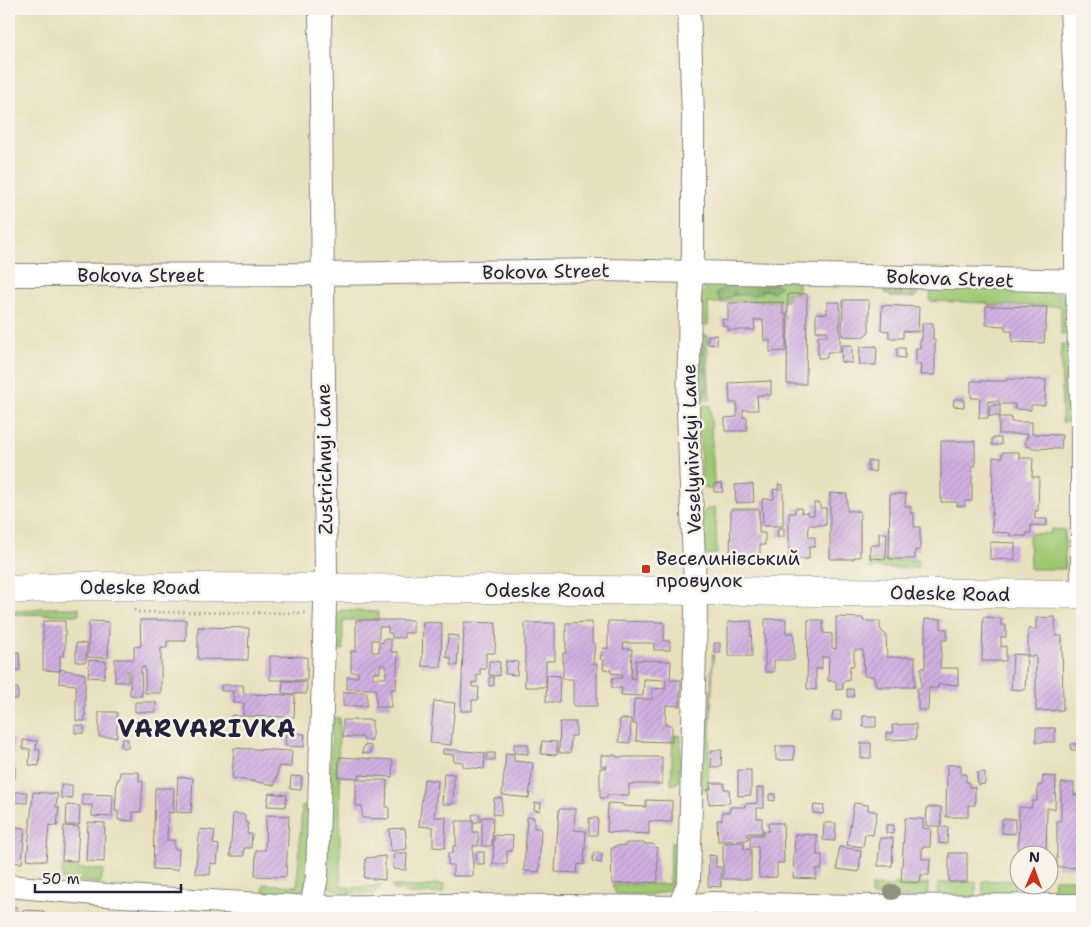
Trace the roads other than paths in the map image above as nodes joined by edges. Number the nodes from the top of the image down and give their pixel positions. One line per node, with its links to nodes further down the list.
1 (320, 9): 5 (street, Zustrichnyi Lane)
2 (689, 9): 4 (street, Veselynivskyi Lane)
3 (1071, 9): 7 (street)
4 (692, 271): 5 (street, Bokova Street); 7 (street, Bokova Street); 10 (street, Veselynivskyi Lane)
5 (322, 274): 6 (street, Bokova Street); 8 (street, Zustrichnyi Lane)
6 (9, 276)
7 (1079, 281): 11 (street)
8 (325, 588): 9 (highway, Odeske Road); 10 (highway, Odeske Road); 14 (street, Zustrichnyi Lane)
9 (9, 590)
10 (695, 591): 11 (highway, Odeske Road); 15 (street, Veselynivskyi Lane)
11 (1082, 594)
12 (9, 886): 14 (street)
13 (1082, 905): 15 (street)
14 (310, 908): 15 (street)
15 (679, 912)

